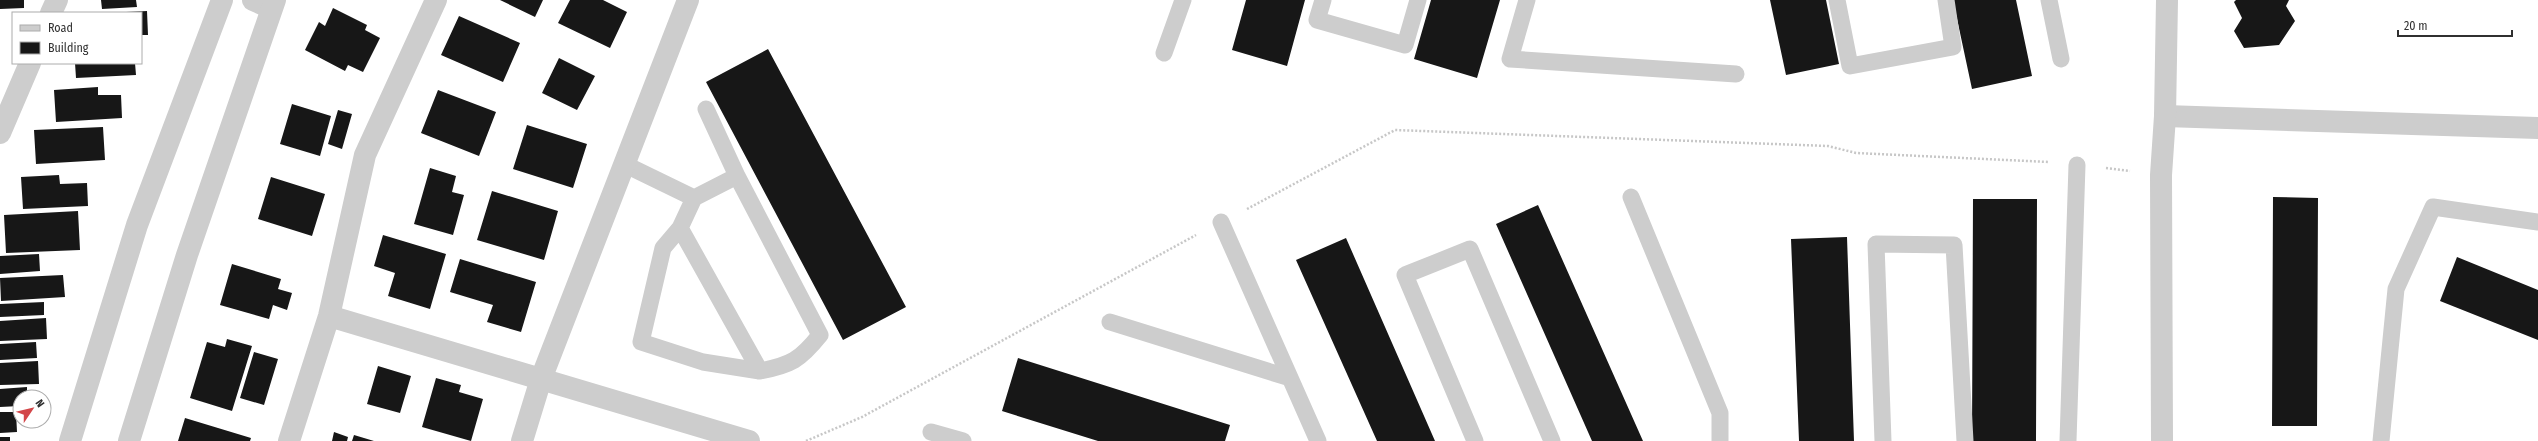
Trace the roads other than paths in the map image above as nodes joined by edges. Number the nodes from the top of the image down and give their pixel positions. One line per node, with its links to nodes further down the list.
1 (57, 0): 14 (street)
2 (222, 0): 37 (street)
3 (436, 0): 31 (street)
4 (688, 0): 23 (street)
5 (1183, 0): 15 (lane)
6 (1323, 0): 7 (lane)
7 (1418, 0)
8 (1527, 0): 18 (lane)
9 (1837, 0): 10 (lane)
10 (1946, 0)
11 (2049, 0): 16 (lane)
12 (2167, 0): 20 (street)
13 (266, 3): 38 (street)
14 (51, 12)
15 (1164, 54)
16 (2061, 59)
17 (30, 64): 22 (street)
18 (1736, 74)
19 (706, 110): 25 (lane)
20 (2165, 116): 21 (street); 50 (street)
21 (2538, 128)
22 (0, 133)
23 (624, 164): 27 (lane); 35 (street)
24 (2077, 165): 49 (lane)
25 (737, 176): 27 (lane); 33 (lane)
26 (1631, 197): 46 (lane)
27 (694, 198): 30 (lane)
28 (1221, 222): 34 (lane)
29 (2538, 222): 51 (lane)
30 (680, 228): 33 (lane); 33 (lane)
31 (329, 316): 35 (street); 39 (street)
32 (1110, 322): 34 (lane)
33 (760, 372)
34 (1290, 378): 43 (lane)
35 (541, 379): 40 (street); 41 (street)
36 (931, 432): 42 (lane)
37 (70, 441)
38 (129, 441)
39 (289, 441)
40 (522, 441)
41 (749, 441)
42 (963, 441)
43 (1318, 441)
44 (1474, 441): 45 (lane)
45 (1552, 441)
46 (1720, 441)
47 (1883, 441): 48 (lane)
48 (1965, 441)
49 (2068, 441)
50 (2162, 441)
51 (2380, 441)

